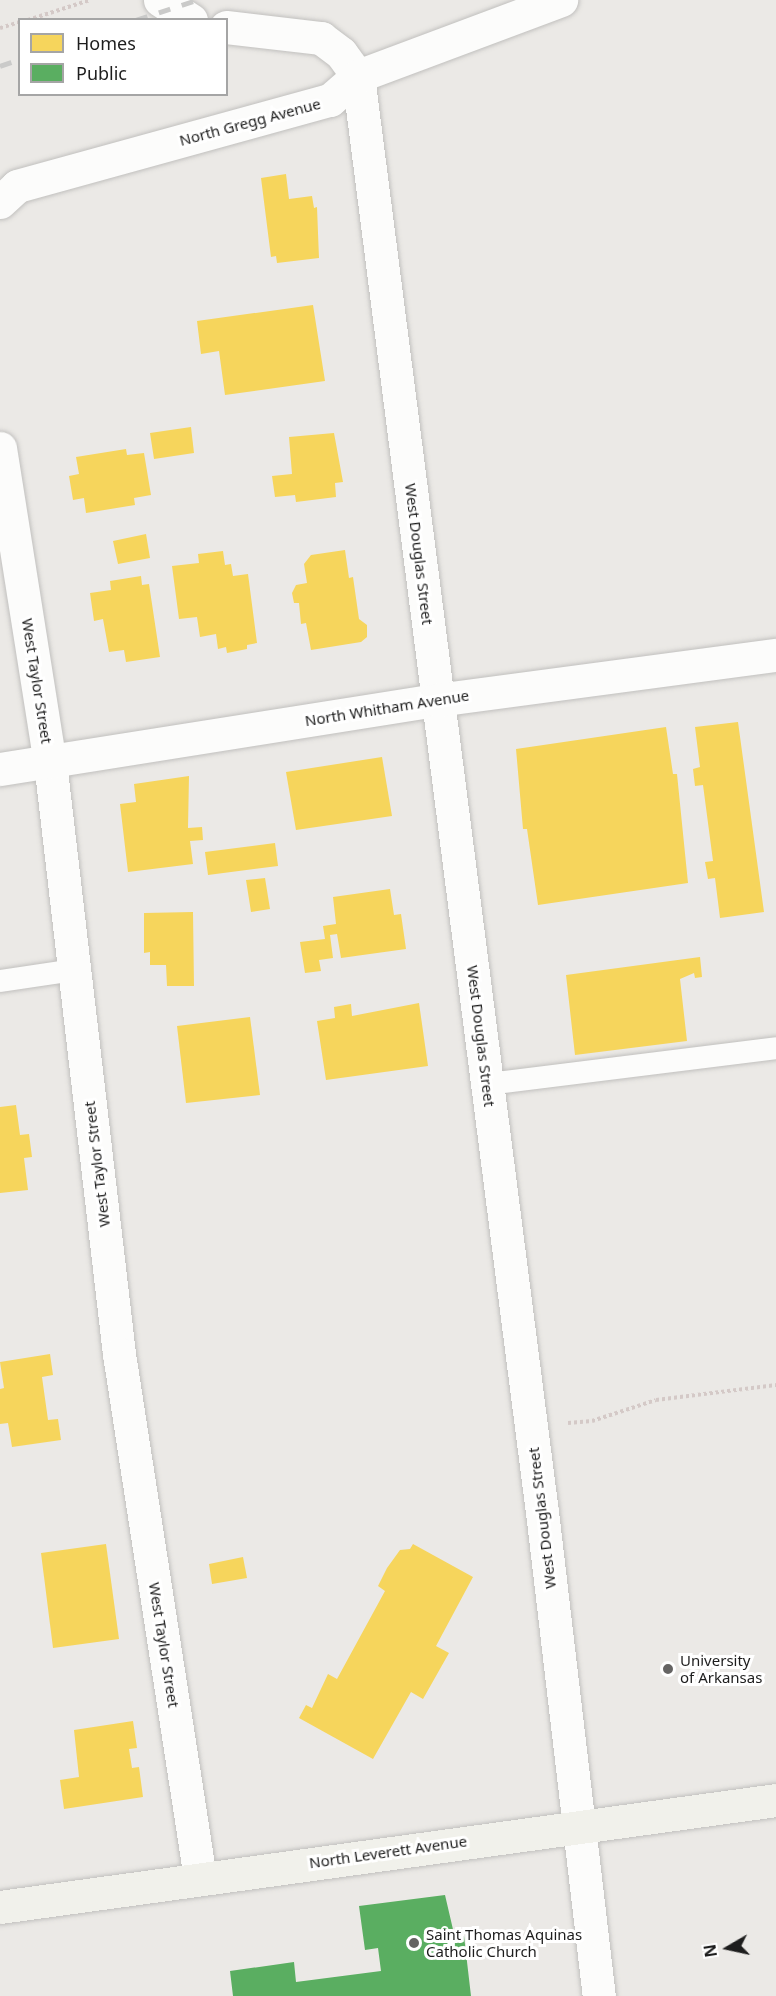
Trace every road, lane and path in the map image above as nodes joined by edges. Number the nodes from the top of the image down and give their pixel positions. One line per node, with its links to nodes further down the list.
1 (90, 0): 4 (path)
2 (160, 0): 5 (street)
3 (561, 0): 9 (street, North Gregg Avenue)
4 (34, 18)
5 (188, 18)
6 (18, 23): 8 (path)
7 (228, 27): 9 (street)
8 (0, 28)
9 (358, 76): 10 (street, North Gregg Avenue); 13 (street, West Douglas Street)
10 (0, 202)
11 (0, 448): 14 (street, West Taylor Street)
12 (776, 655): 13 (street, North Whitham Avenue)
13 (437, 700): 14 (street, North Whitham Avenue); 19 (street, West Douglas Street)
14 (50, 762): 15 (street, North Whitham Avenue); 16 (street, West Taylor Street)
15 (0, 769)
16 (74, 970): 17 (lane); 24 (street, West Taylor Street)
17 (0, 981)
18 (776, 1048): 19 (lane)
19 (488, 1084): 21 (street, West Douglas Street)
20 (776, 1385): 21 (path)
21 (533, 1438): 23 (street, West Douglas Street)
22 (776, 1800): 23 (street, North Leverett Avenue)
23 (576, 1826): 24 (street, North Leverett Avenue); 26 (street, West Douglas Street)
24 (200, 1878): 25 (street, North Leverett Avenue)
25 (0, 1907)
26 (599, 1996)

